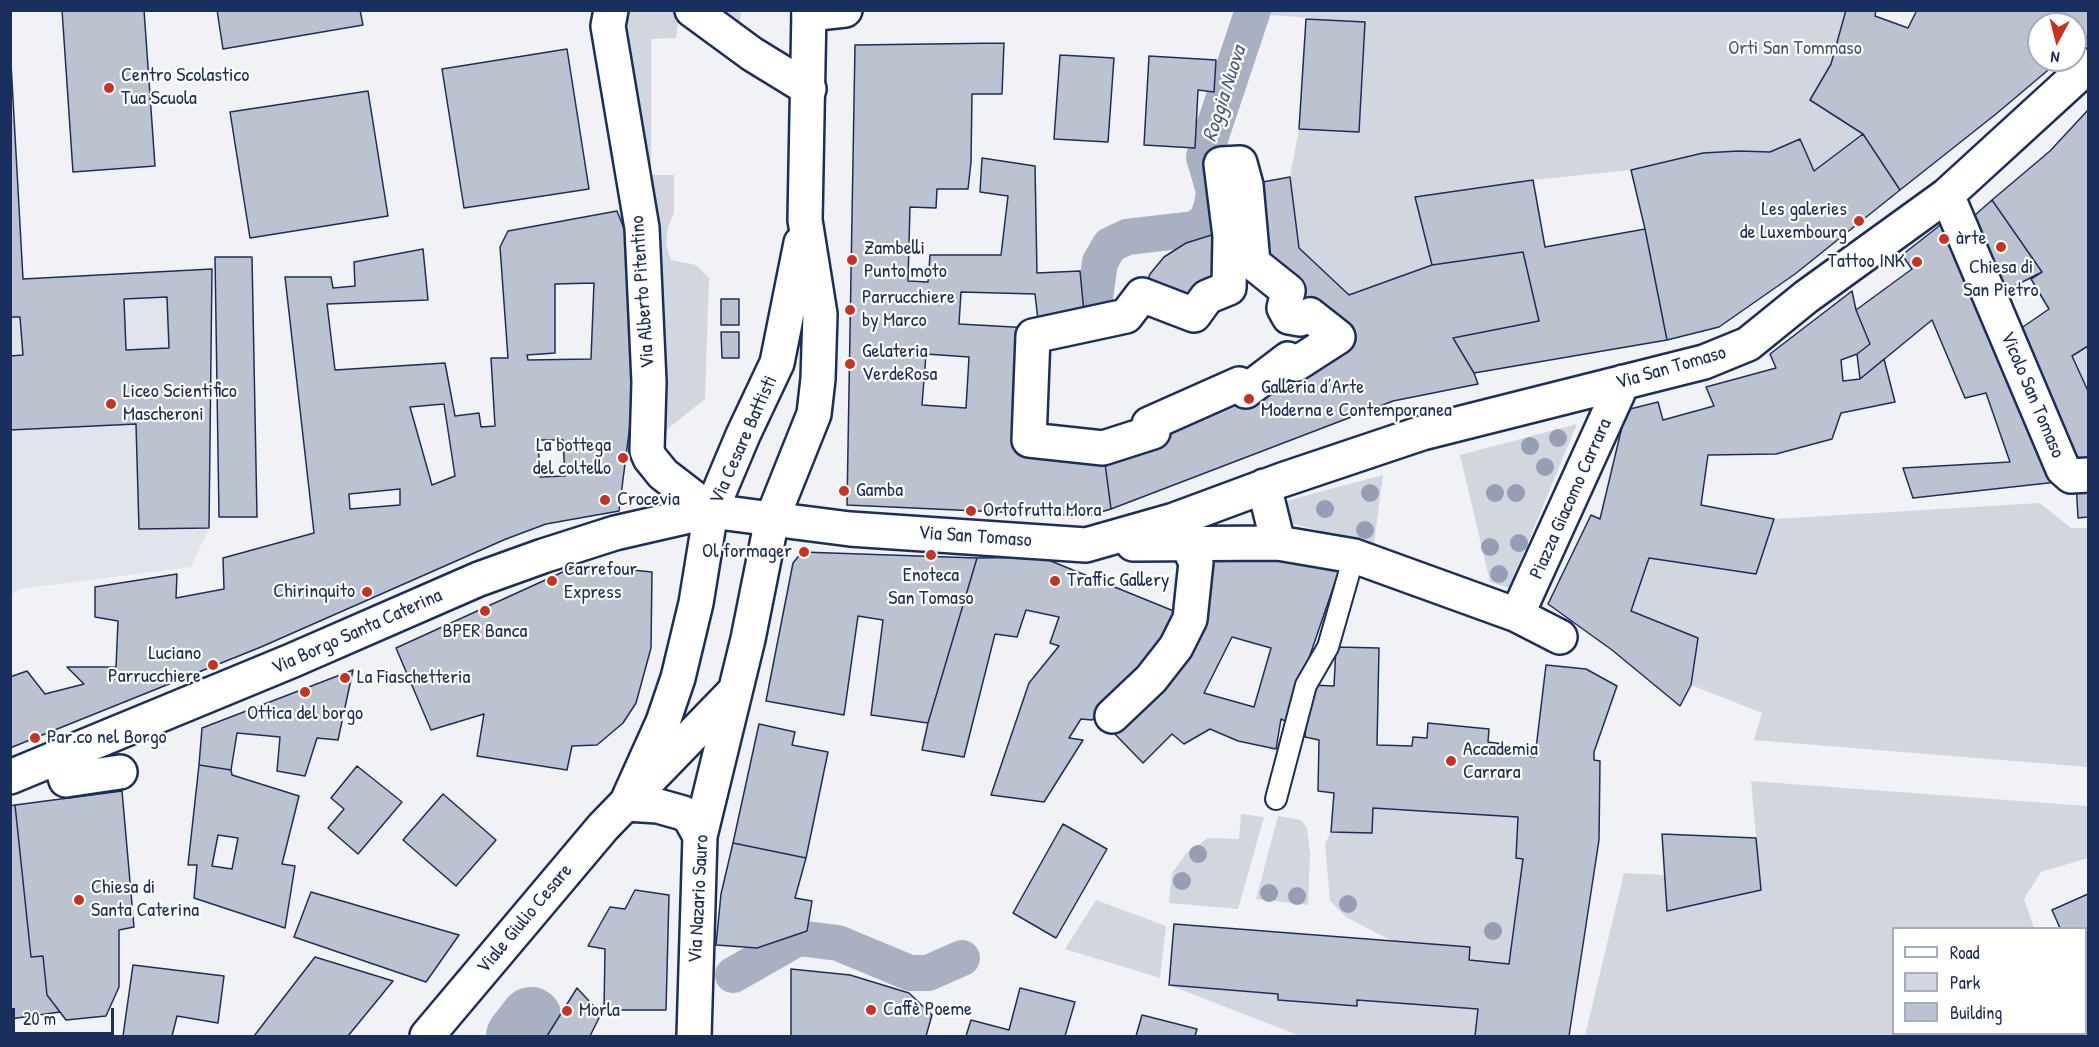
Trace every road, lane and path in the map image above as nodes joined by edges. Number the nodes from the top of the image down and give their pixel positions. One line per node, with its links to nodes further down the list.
1 (611, 10): 13 (street, Via Alberto Pitentino)
2 (692, 10): 6 (street)
3 (845, 10): 4 (street)
4 (809, 12): 6 (street, Via Cesare Battisti)
5 (2088, 66): 7 (street, Via San Tomaso)
6 (809, 89): 8 (street, Via Cesare Battisti)
7 (1947, 195): 10 (street, Via San Tomaso); 11 (street, Vicolo San Tomaso)
8 (805, 220): 13 (street, Via Cesare Battisti); 14 (street, Via Cesare Battisti)
9 (1033, 336): 9 (street)
10 (1623, 382): 12 (street, Via San Tomaso); 19 (street, Piazza Giacomo Carrara)
11 (2088, 475)
12 (1264, 486): 15 (street, Via San Tomaso); 16 (street)
13 (711, 511): 14 (street, Via Cesare Battisti); 18 (street); 24 (street, Via Borgo Santa Caterina)
14 (772, 519): 15 (street, Via San Tomaso); 21 (street, Via Nazario Sauro)
15 (1180, 532): 16 (street); 22 (street)
16 (1278, 543): 17 (street)
17 (1354, 556): 19 (street); 27 (lane)
18 (696, 603): 23 (street); 28 (street)
19 (1523, 603): 20 (street)
20 (1560, 637)
21 (734, 692): 23 (street, Viale Giulio Cesare); 29 (street, Via Nazario Sauro)
22 (1112, 716)
23 (694, 734): 28 (street, Viale Giulio Cesare); 29 (street)
24 (59, 758): 25 (street); 26 (street, Via Borgo Santa Caterina)
25 (120, 772)
26 (10, 777)
27 (1276, 799)
28 (626, 804): 29 (street); 30 (street, Viale Giulio Cesare)
29 (699, 836): 31 (street, Via Nazario Sauro)
30 (427, 1036)
31 (694, 1036)

